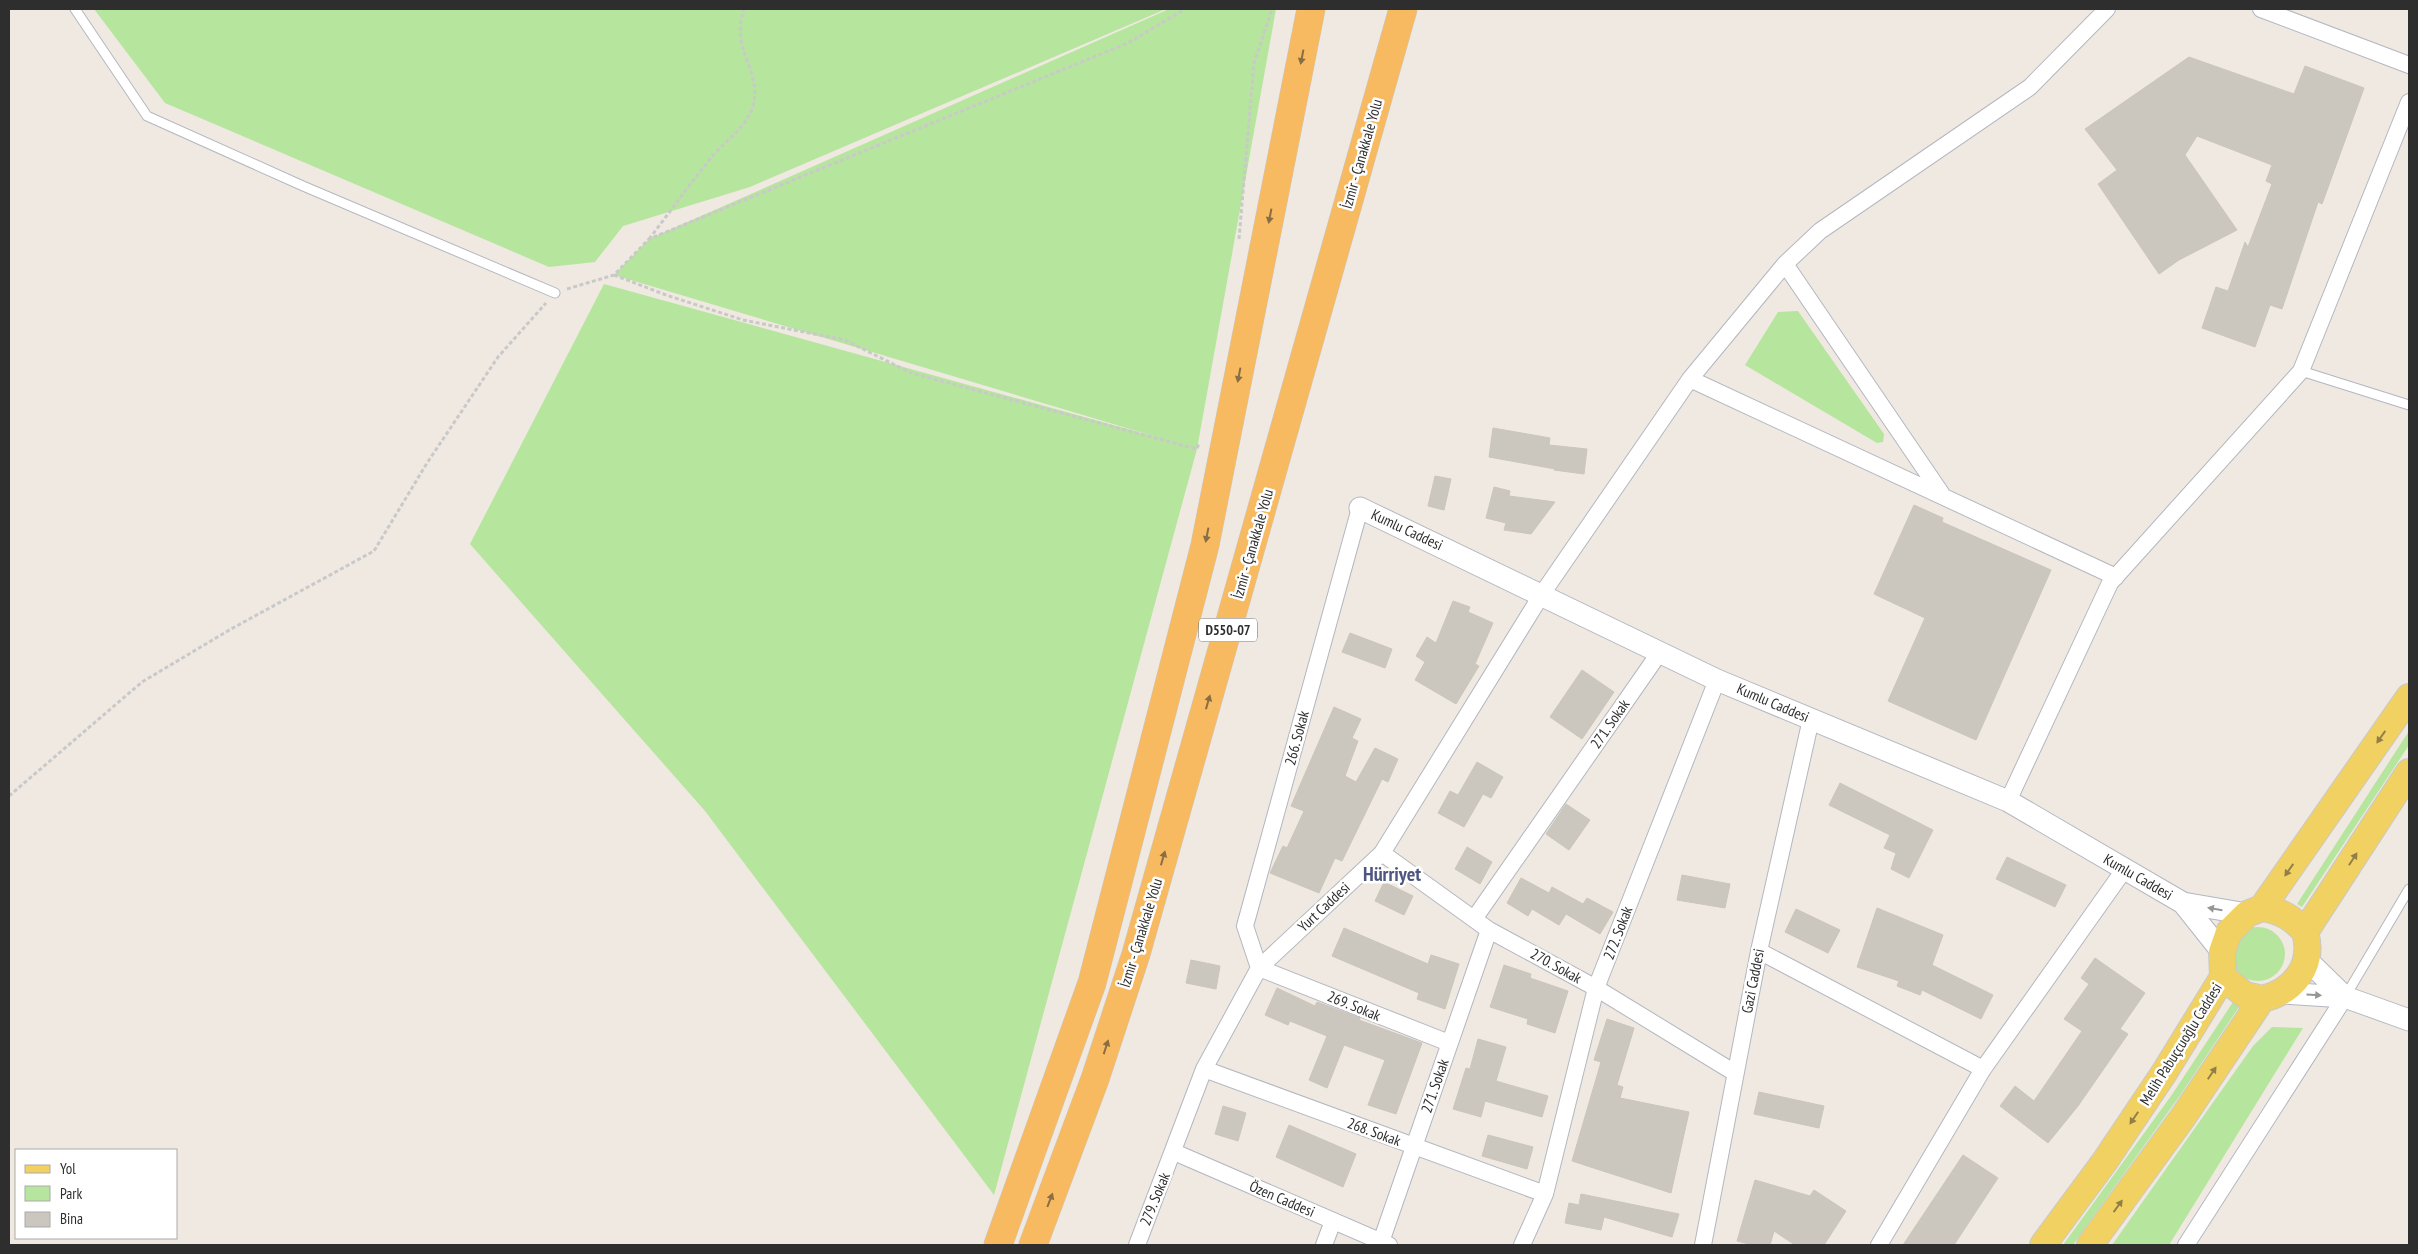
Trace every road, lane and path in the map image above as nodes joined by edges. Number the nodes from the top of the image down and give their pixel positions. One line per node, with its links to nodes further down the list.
1 (75, 9): 15 (lane)
2 (744, 9): 11 (path)
3 (1185, 9): 11 (path)
4 (1272, 9): 12 (path)
5 (1311, 9): 57 (highway, D550-07, one-way to 57)
6 (1402, 9): 58 (highway, İzmir - Çanakkale Yolu / D550-07, one-way to 6)
7 (2106, 9): 13 (street, Yurt Caddesi)
8 (2261, 9): 9 (street)
9 (2409, 65)
10 (2409, 102): 16 (street)
11 (649, 239): 14 (path)
12 (1239, 242)
13 (1785, 264): 17 (street, Yurt Caddesi); 20 (street)
14 (614, 275): 15 (path); 19 (path)
15 (555, 292): 29 (path)
16 (2301, 371): 18 (lane); 22 (street)
17 (1690, 379): 20 (street); 23 (street, Yurt Caddesi)
18 (2409, 405)
19 (1200, 440)
20 (1942, 494): 22 (street)
21 (1360, 508): 23 (street, Kumlu Caddesi); 42 (street, 266. Sokak)
22 (2116, 577): 30 (street)
23 (1542, 594): 24 (street, Kumlu Caddesi); 31 (street, Yurt Caddesi)
24 (1660, 652): 25 (street, Kumlu Caddesi); 36 (street, 271. Sokak)
25 (1717, 680): 27 (street, Kumlu Caddesi); 44 (street, 272. Sokak)
26 (2409, 697): 35 (main road, Melih Pabuçcuoğlu Caddesi, one-way to 35)
27 (1811, 719): 30 (street, Kumlu Caddesi); 39 (street, Gazi Caddesi)
28 (2409, 772): 38 (main road, one-way to 28)
29 (9, 796)
30 (2008, 801): 32 (street, Kumlu Caddesi)
31 (1382, 853): 36 (street, 270. Sokak); 42 (street, Yurt Caddesi)
32 (2124, 870): 34 (street, Kumlu Caddesi); 50 (street)
33 (2409, 889): 46 (lane)
34 (2183, 903): 35 (street, one-way to 34); 40 (street)
35 (2255, 911): 38 (main road); 40 (main road, Melih Pabuçcuoğlu Caddesi)
36 (1474, 919): 37 (street, 270. Sokak)
37 (1489, 930): 44 (street, 270. Sokak); 48 (street, 271. Sokak)
38 (2305, 932): 41 (main road)
39 (1759, 951): 50 (street); 51 (street, Gazi Caddesi)
40 (2222, 952): 43 (main road, Melih Pabuçcuoğlu Caddesi)
41 (2306, 960): 45 (main road); 46 (street)
42 (1259, 968): 48 (street, 269. Sokak); 49 (street, Yurt Caddesi)
43 (2223, 977): 45 (main road); 64 (main road, Melih Pabuçcuoğlu Caddesi, one-way to 64)
44 (1596, 988): 51 (street, 270. Sokak); 54 (street, 272. Sokak)
45 (2272, 996): 46 (street, one-way to 46); 65 (main road, one-way to 45)
46 (2345, 998): 47 (street); 66 (street)
47 (2409, 1020)
48 (1449, 1044): 52 (street, 271. Sokak)
49 (1204, 1069): 52 (street, 268. Sokak); 53 (street, Yurt Caddesi)
50 (1983, 1069): 63 (street)
51 (1735, 1073): 62 (street, Gazi Caddesi)
52 (1414, 1146): 54 (street, 268. Sokak); 56 (street, 271. Sokak)
53 (1174, 1152): 55 (street, Özen Caddesi); 59 (street, 279. Sokak)
54 (1545, 1194): 61 (street, 272. Sokak)
55 (1333, 1221): 56 (street, Özen Caddesi); 60 (street)
56 (1385, 1243)
57 (998, 1245)
58 (1033, 1245)
59 (1137, 1245)
60 (1324, 1245)
61 (1522, 1245)
62 (1703, 1245)
63 (1879, 1245)
64 (2042, 1245)
65 (2090, 1245)
66 (2186, 1245)

